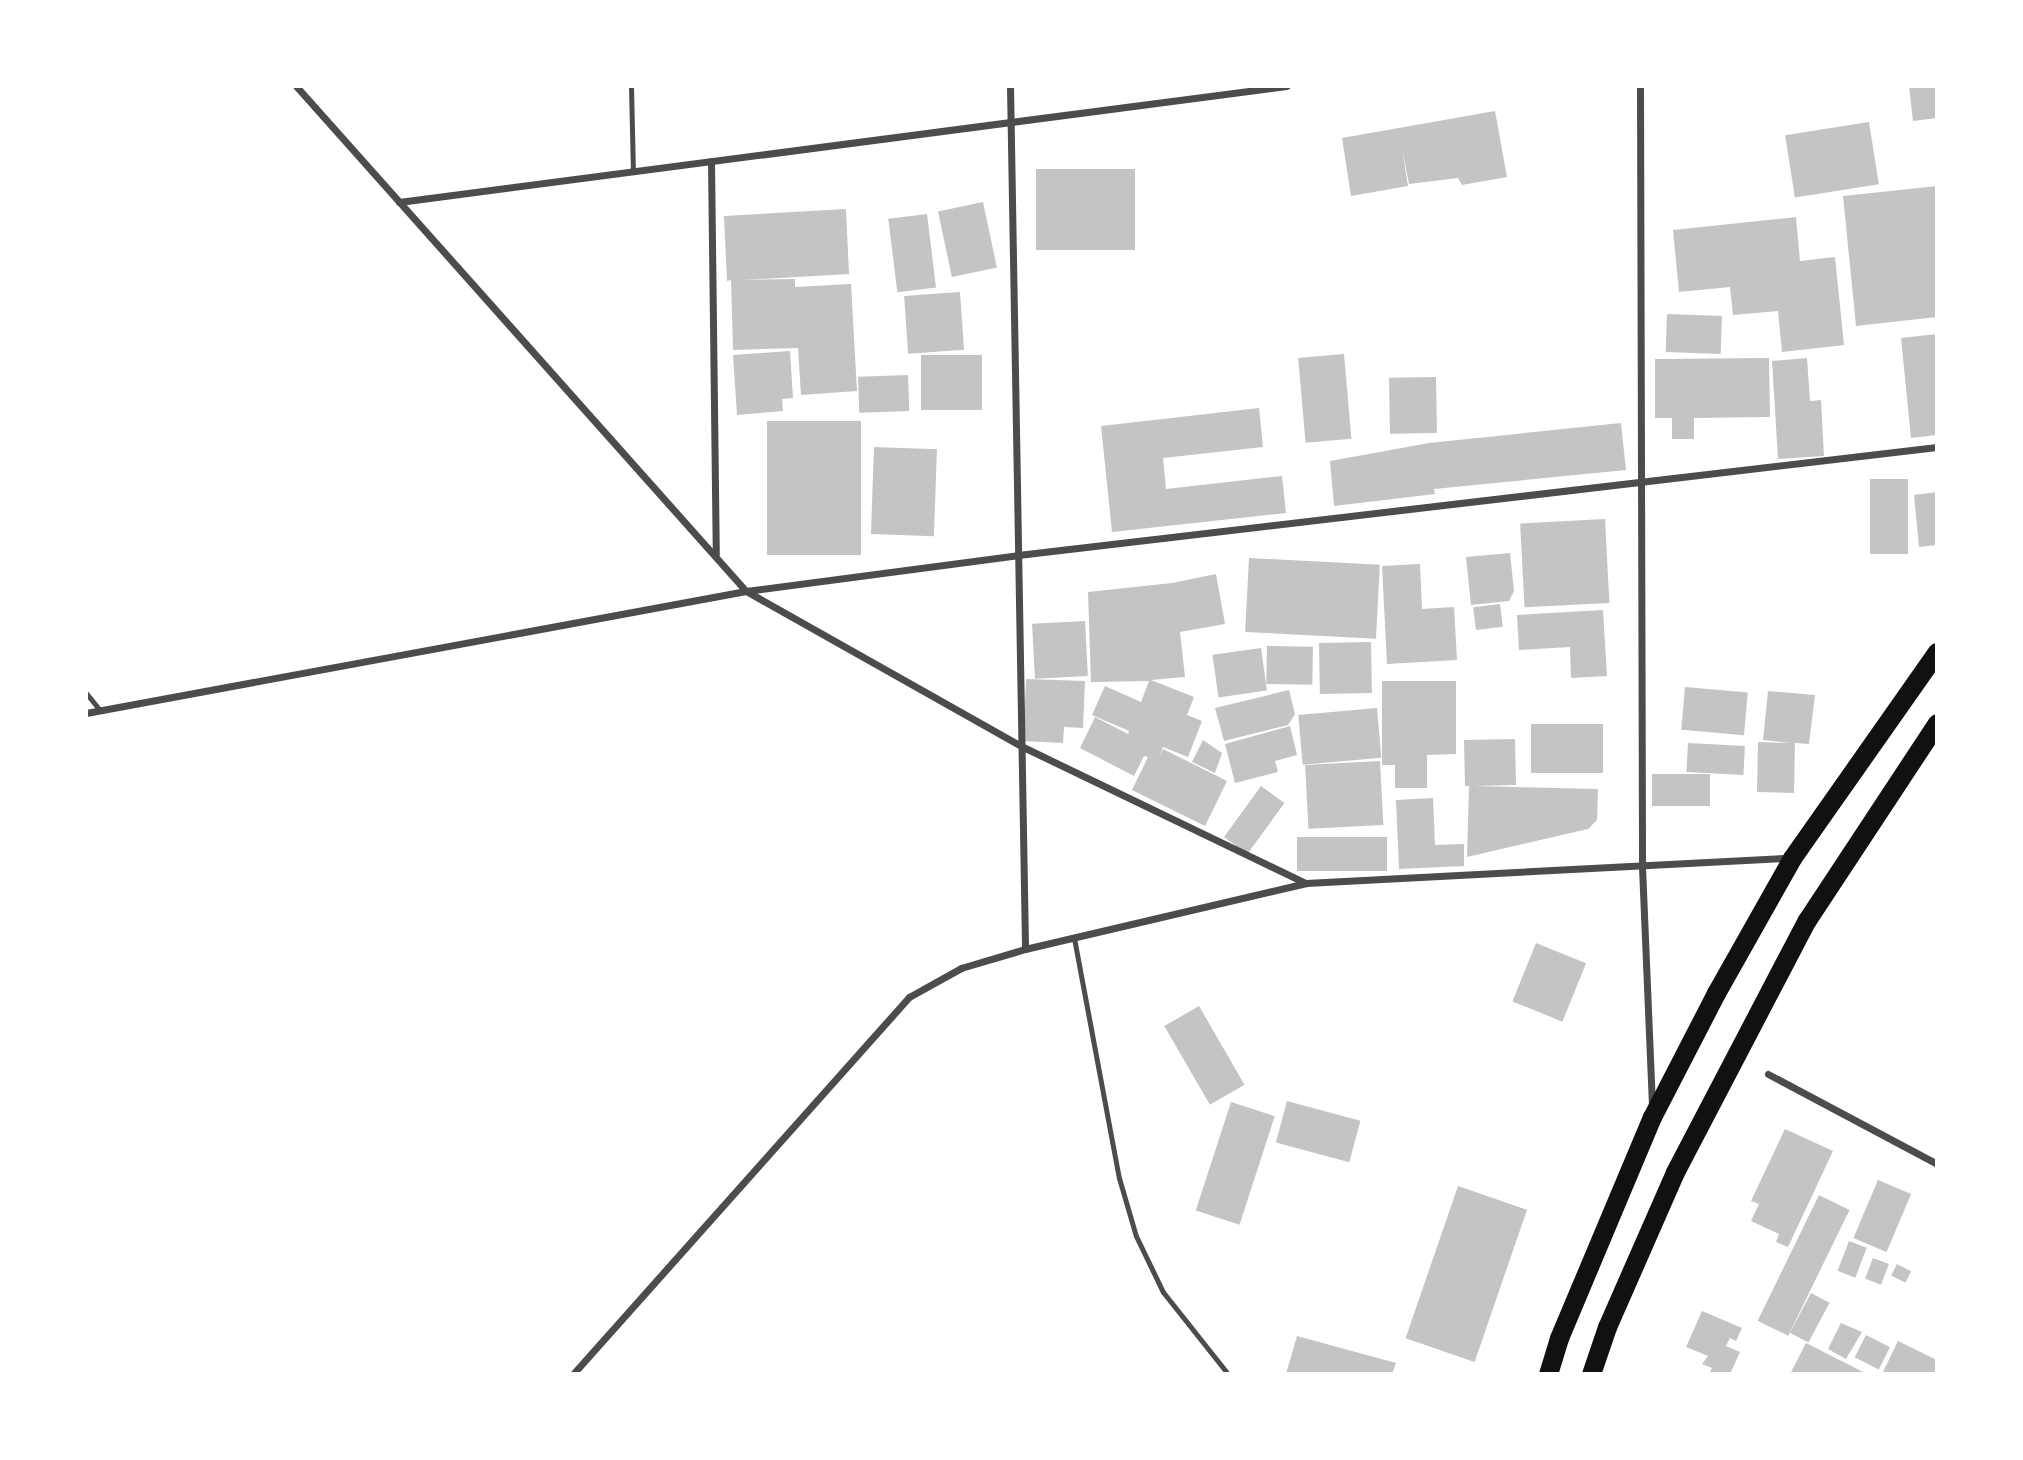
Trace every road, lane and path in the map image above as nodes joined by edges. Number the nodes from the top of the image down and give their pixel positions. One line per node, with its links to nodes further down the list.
1 (296, 86): 9 (street)
2 (631, 86): 8 (lane)
3 (1010, 86): 6 (street)
4 (1286, 86): 6 (street)
5 (1640, 86): 11 (street)
6 (1010, 122): 7 (street); 13 (street)
7 (711, 161): 8 (street); 12 (street)
8 (633, 172): 9 (street)
9 (399, 202): 12 (street)
10 (1937, 447): 11 (street)
11 (1643, 484): 13 (street); 22 (street)
12 (716, 555): 14 (street)
13 (1018, 555): 14 (street); 20 (street)
14 (746, 591): 17 (street); 20 (street)
15 (1937, 652): 21 (highway)
16 (86, 693): 17 (lane)
17 (100, 710): 18 (street)
18 (86, 713)
19 (1937, 723): 32 (highway)
20 (1021, 746): 23 (street); 25 (street)
21 (1792, 858): 22 (street); 27 (highway)
22 (1642, 867): 23 (street); 27 (street)
23 (1306, 883): 24 (street)
24 (1074, 938): 25 (street); 30 (lane)
25 (1025, 949): 29 (street)
26 (1768, 1074): 28 (street)
27 (1652, 1117): 31 (highway)
28 (1937, 1164)
29 (573, 1374)
30 (1228, 1374)
31 (1548, 1374)
32 (1591, 1374)

